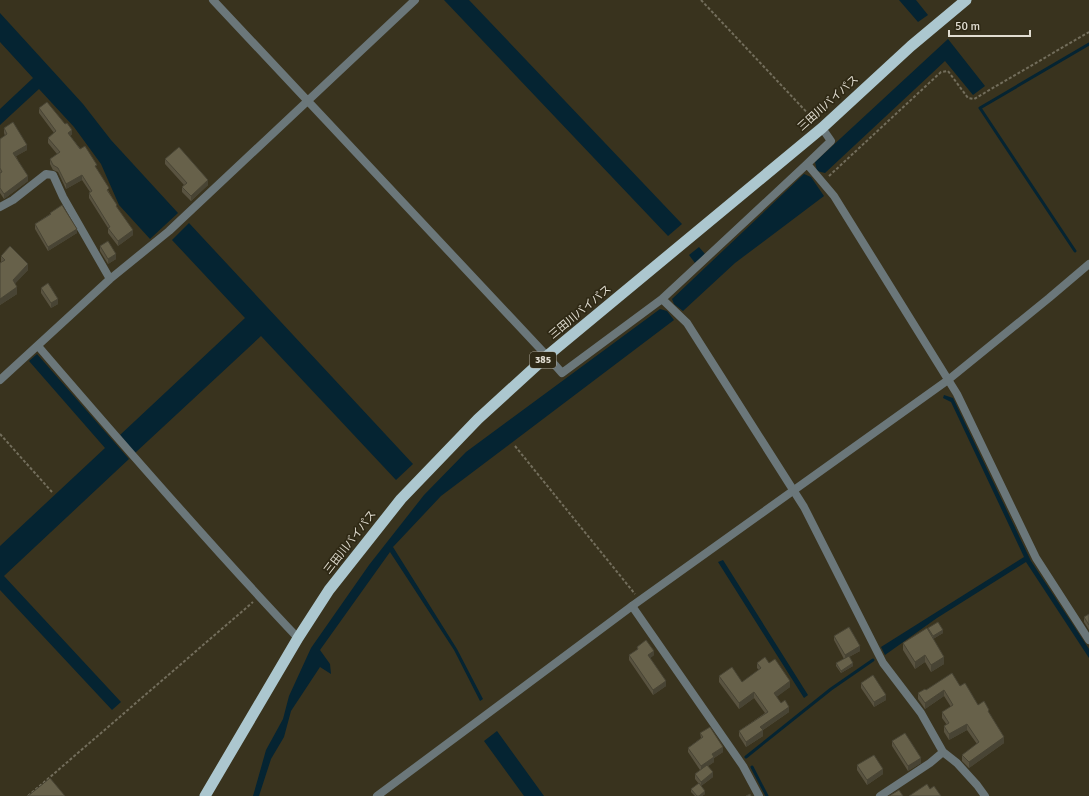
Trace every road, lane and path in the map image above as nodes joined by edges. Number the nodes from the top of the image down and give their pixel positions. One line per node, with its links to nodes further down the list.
1 (213, 0): 6 (street)
2 (415, 0): 6 (street)
3 (701, 0): 7 (path)
4 (966, 0): 7 (highway, 三田川バイパス / 385)
5 (1089, 32): 9 (path)
6 (308, 101): 12 (street); 15 (street)
7 (822, 128): 8 (street); 15 (highway, 三田川バイパス / 385)
8 (807, 164): 9 (street); 13 (street)
9 (822, 182): 17 (street)
10 (0, 207): 12 (street)
11 (1089, 264): 17 (street)
12 (110, 279): 14 (street)
13 (662, 299): 15 (street); 20 (street)
14 (38, 346): 16 (street); 22 (street)
15 (547, 356): 25 (highway, 三田川バイパス / 385)
16 (0, 380)
17 (948, 380): 20 (street); 26 (street)
18 (0, 434): 21 (path)
19 (515, 446): 23 (path)
20 (793, 490): 23 (street); 27 (street)
21 (52, 492)
22 (259, 597): 25 (street); 28 (path)
23 (640, 601): 24 (street)
24 (632, 606): 30 (street); 31 (street)
25 (298, 638): 29 (highway, 三田川バイパス / 385)
26 (1089, 640)
27 (943, 752): 32 (street); 33 (street)
28 (28, 796)
29 (205, 796)
30 (377, 796)
31 (759, 796)
32 (880, 796)
33 (985, 796)

